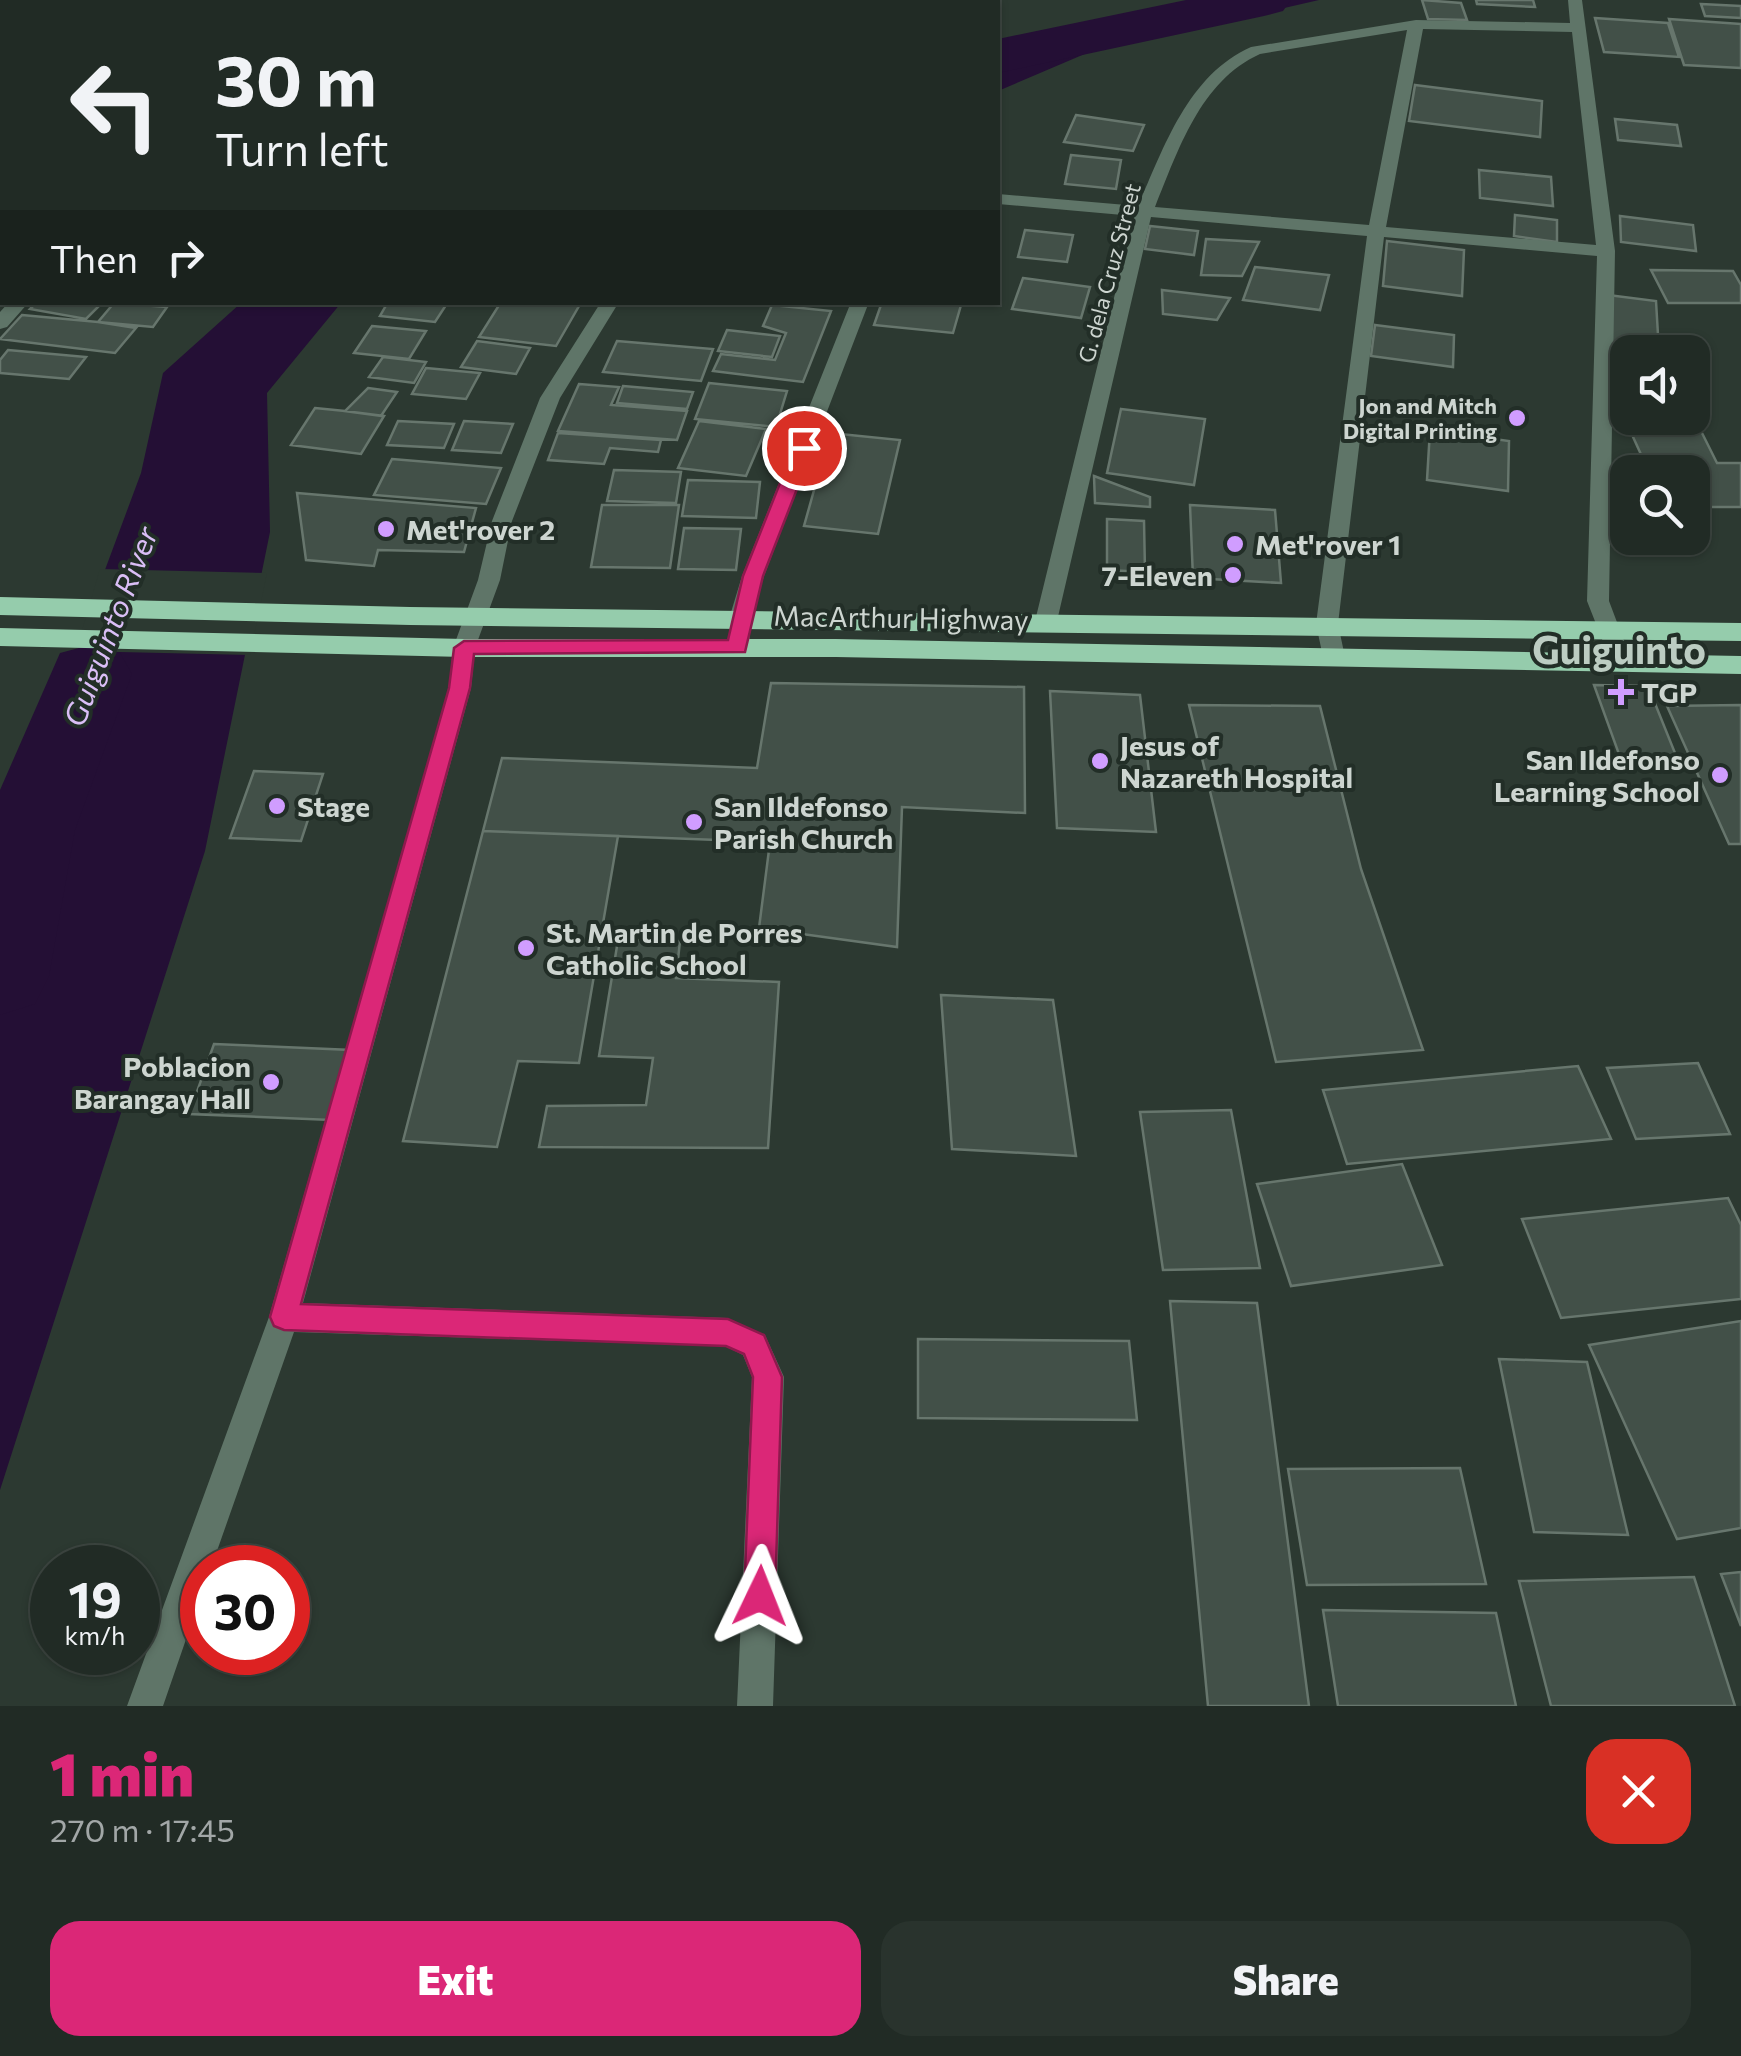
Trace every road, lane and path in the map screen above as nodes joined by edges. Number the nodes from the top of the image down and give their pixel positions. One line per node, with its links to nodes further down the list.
1 (1575, 0): 3 (street)
2 (1416, 24): 3 (street, G. dela Cruz Street); 5 (street, G. dela Cruz Street); 6 (street)
3 (1576, 28): 7 (street)
4 (1000, 199): 5 (street)
5 (1144, 212): 6 (street); 13 (street, G. dela Cruz Street)
6 (1376, 233): 7 (street); 14 (street)
7 (1606, 251): 15 (street)
8 (608, 305): 11 (street)
9 (859, 305): 12 (street)
10 (0, 606): 11 (highway, MacArthur Highway)
11 (476, 615): 12 (highway, MacArthur Highway); 19 (street)
12 (740, 619): 13 (highway, MacArthur Highway); 18 (street)
13 (1046, 621): 14 (highway, MacArthur Highway)
14 (1327, 624): 15 (highway, MacArthur Highway); 20 (street)
15 (1609, 629): 16 (highway, MacArthur Highway); 21 (street)
16 (1741, 632)
17 (0, 636): 19 (highway, MacArthur Highway)
18 (738, 647): 19 (highway, MacArthur Highway); 20 (highway, MacArthur Highway)
19 (464, 648): 23 (street)
20 (1334, 657): 21 (highway, MacArthur Highway)
21 (1621, 662): 22 (highway, MacArthur Highway)
22 (1741, 665)
23 (284, 1317): 24 (street); 25 (street)
24 (144, 1706)
25 (755, 1706)

